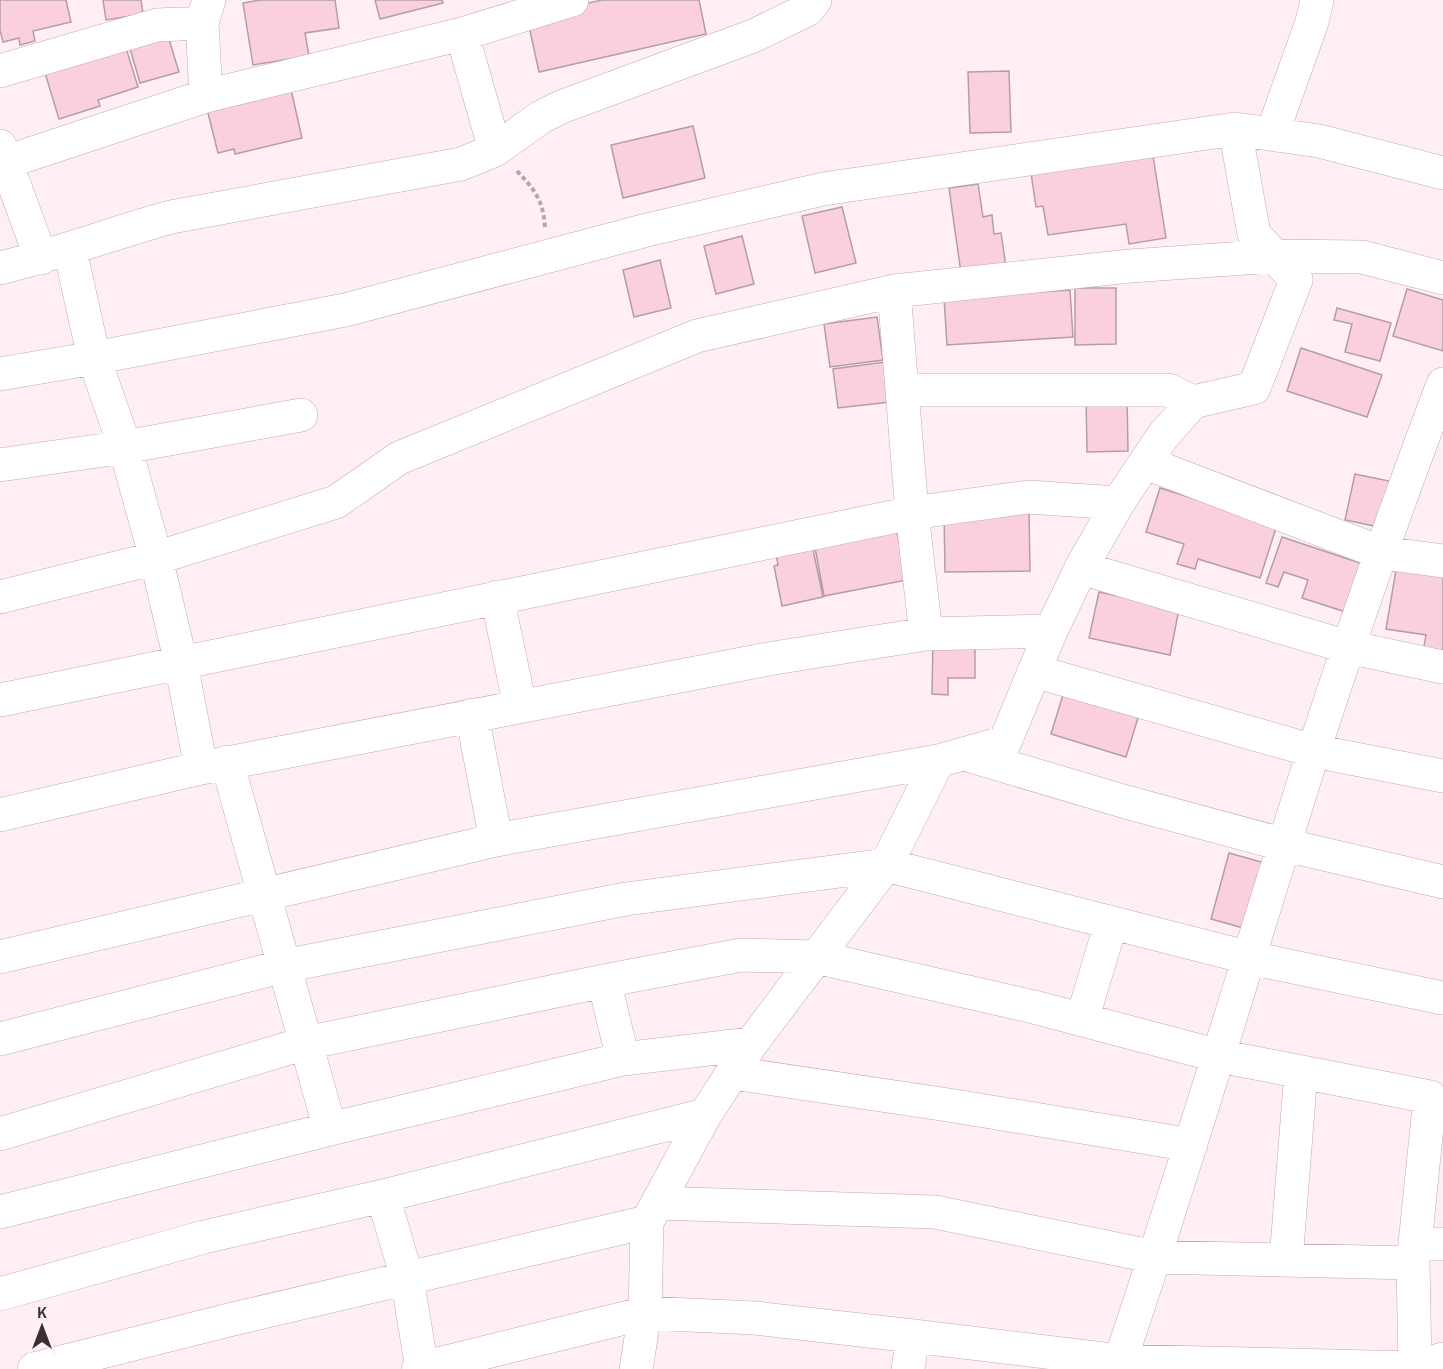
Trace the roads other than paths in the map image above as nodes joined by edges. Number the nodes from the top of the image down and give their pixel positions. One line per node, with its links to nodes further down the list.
1 (572, 0): 5 (street)
2 (815, 0): 10 (street)
3 (1317, 0): 9 (street)
4 (205, 11): 6 (street); 7 (street)
5 (462, 34): 7 (street); 10 (street)
6 (0, 71)
7 (207, 96): 11 (street)
8 (1235, 129): 9 (street); 15 (street); 19 (street)
9 (1272, 134): 12 (street)
10 (495, 150): 14 (street)
11 (3, 154): 13 (street)
12 (1443, 173)
13 (11, 207): 14 (street)
14 (55, 254): 16 (street); 19 (street)
15 (1274, 256): 17 (street); 18 (street); 23 (street)
16 (0, 268)
17 (1443, 278)
18 (894, 291): 22 (street); 32 (street)
19 (94, 358): 20 (street); 26 (street)
20 (0, 374)
21 (1443, 384): 25 (street)
22 (902, 390): 23 (street); 30 (street)
23 (1193, 402): 27 (street)
24 (301, 414): 26 (street)
25 (1432, 440): 31 (street)
26 (125, 447): 28 (street); 32 (street)
27 (1146, 463): 29 (street); 31 (street)
28 (0, 465)
29 (1118, 503): 30 (street); 34 (street)
30 (912, 513): 36 (street); 38 (street)
31 (1382, 553): 33 (street); 39 (street)
32 (156, 558): 35 (street); 40 (street)
33 (1443, 561)
34 (1081, 568): 37 (street); 39 (street)
35 (0, 597)
36 (497, 597): 40 (street); 44 (street)
37 (1051, 631): 38 (street); 42 (street)
38 (926, 634): 44 (street)
39 (1348, 647): 41 (street); 46 (street)
40 (181, 663): 43 (street); 48 (street)
41 (1443, 667)
42 (1034, 670): 46 (street); 47 (street)
43 (0, 700)
44 (520, 706): 45 (street)
45 (472, 715): 48 (street); 51 (street)
46 (1314, 751): 49 (street); 52 (street)
47 (951, 757): 51 (street); 52 (street); 53 (street)
48 (214, 765): 50 (street); 55 (street)
49 (1443, 776)
50 (0, 814)
51 (496, 840): 55 (street)
52 (1285, 845): 54 (street); 59 (street)
53 (886, 865): 56 (street); 58 (street); 60 (street)
54 (1443, 882)
55 (265, 896): 57 (street); 60 (street)
56 (1111, 923): 59 (street); 63 (street)
57 (0, 957)
58 (815, 957): 61 (street); 63 (street); 66 (street)
59 (1250, 958): 62 (street); 67 (street)
60 (284, 966): 64 (street); 65 (street)
61 (604, 981): 65 (street); 68 (street)
62 (1443, 998)
63 (1082, 1020): 67 (street)
64 (0, 1039)
65 (306, 1043): 72 (street); 73 (street)
66 (751, 1044): 68 (street); 70 (street)
67 (1219, 1056): 69 (street); 74 (street)
68 (623, 1059): 72 (street)
69 (1301, 1072): 78 (street); 80 (street)
70 (733, 1073): 71 (street); 74 (street)
71 (705, 1115): 75 (street); 77 (street)
72 (330, 1129): 76 (street)
73 (0, 1134)
74 (1191, 1145): 79 (street)
75 (383, 1196): 81 (street); 82 (street)
76 (0, 1212)
77 (652, 1212): 79 (street); 81 (street); 83 (street)
78 (1424, 1251): 80 (street); 85 (street)
79 (1155, 1257): 80 (street); 86 (street)
80 (1286, 1260)
81 (407, 1278): 87 (street); 88 (street)
82 (0, 1294)
83 (645, 1313): 84 (street); 88 (street); 89 (street)
84 (913, 1336): 86 (street); 90 (street)
85 (1429, 1363): 86 (street)
86 (1119, 1365)
87 (34, 1369)
88 (421, 1369)
89 (636, 1369)
90 (908, 1369)

